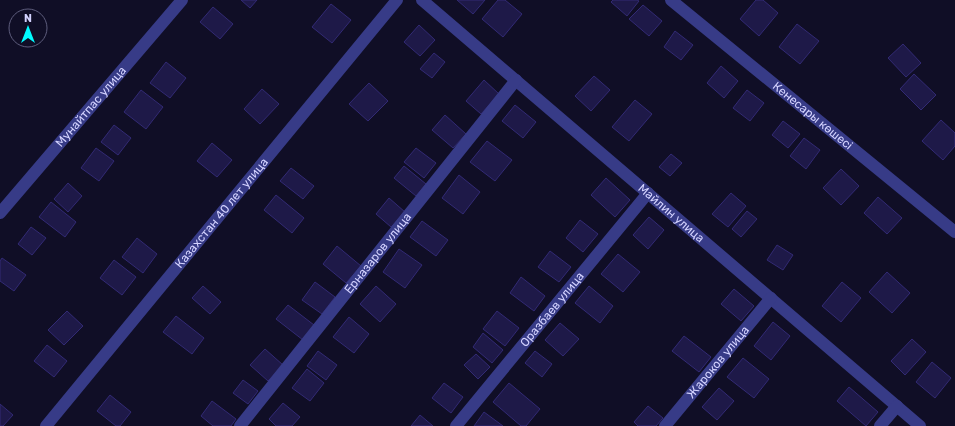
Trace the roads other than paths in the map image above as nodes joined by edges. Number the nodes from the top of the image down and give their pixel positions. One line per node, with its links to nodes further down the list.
1 (182, 0): 7 (street, Мунайтпас улица)
2 (397, 0): 11 (street, Казахстан 40 лет улица)
3 (422, 0): 5 (street, Майлин улица)
4 (671, 0): 8 (street, Кенесары көшесі)
5 (516, 80): 6 (street, Майлин улица); 12 (street, Ерназаров улица)
6 (648, 193): 9 (street, Майлин улица); 13 (street, Оразбаев улица)
7 (0, 213)
8 (955, 232)
9 (771, 298): 10 (street, Майлин улица); 14 (street, Жароков улица)
10 (897, 406): 15 (street); 16 (street, Майлин улица)
11 (46, 426)
12 (240, 426)
13 (456, 426)
14 (665, 426)
15 (880, 426)
16 (920, 426)

